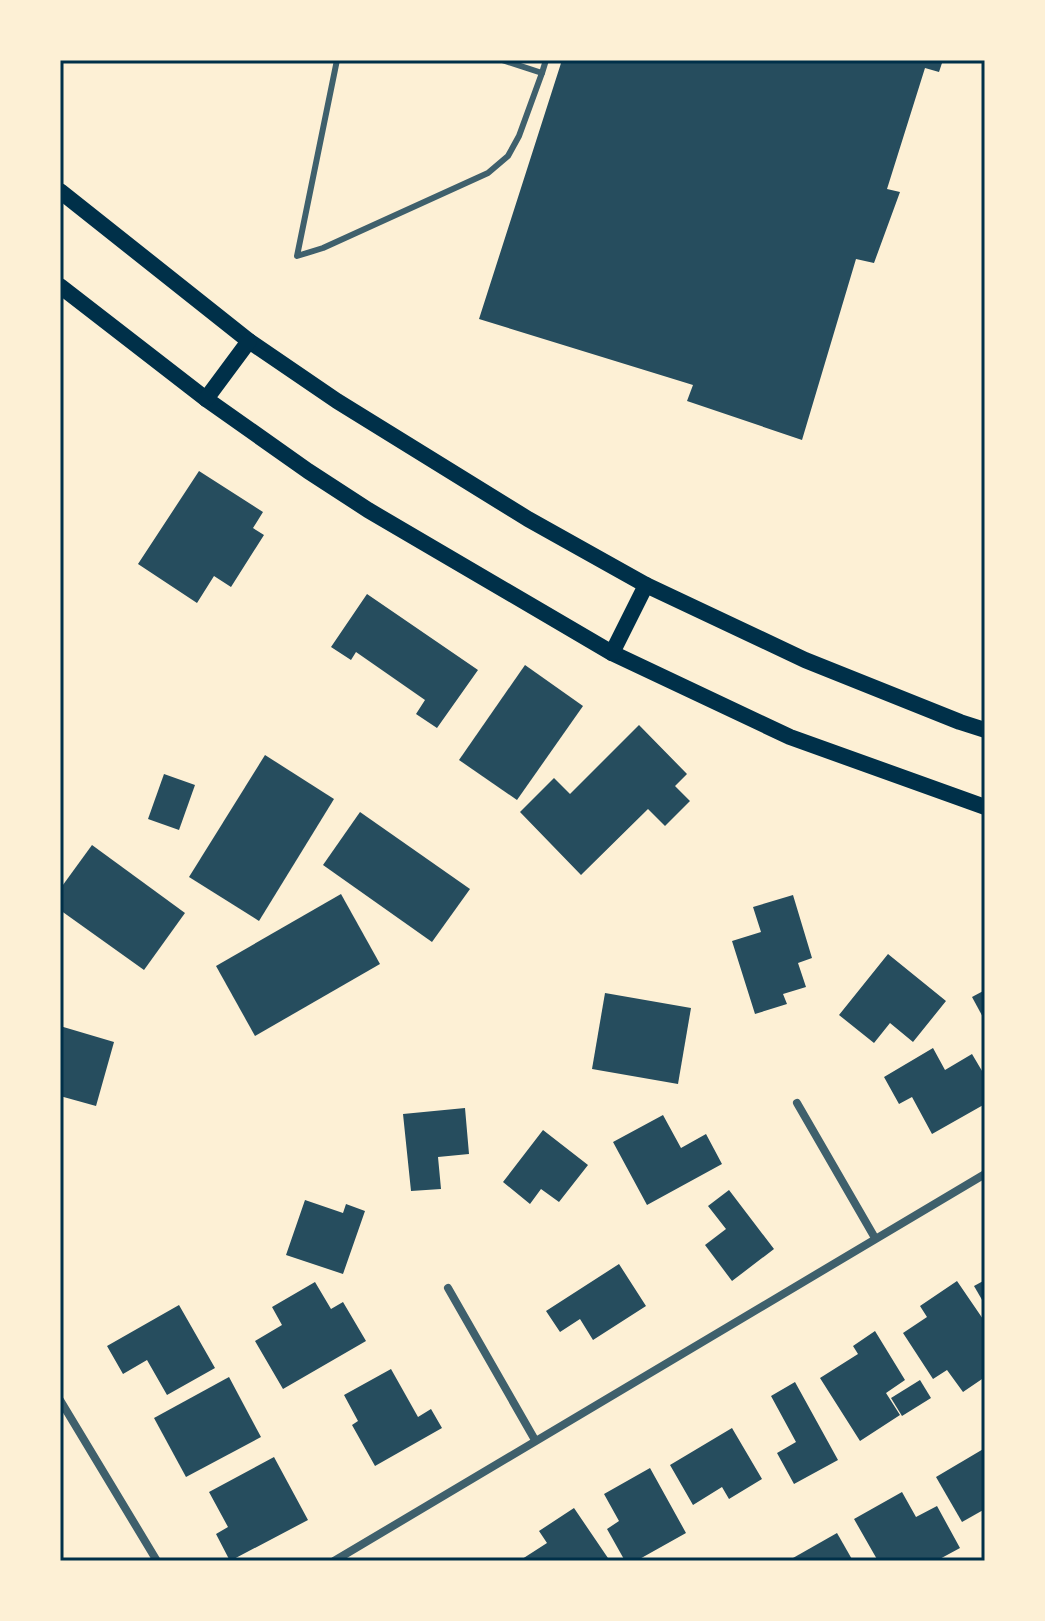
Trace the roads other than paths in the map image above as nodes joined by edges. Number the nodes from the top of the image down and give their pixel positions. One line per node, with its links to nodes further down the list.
1 (337, 60): 4 (lane)
2 (502, 60): 4 (lane)
3 (546, 60): 4 (lane)
4 (542, 73)
5 (60, 191): 7 (main road)
6 (60, 286): 8 (main road)
7 (249, 341): 8 (main road); 9 (main road)
8 (206, 399): 10 (main road)
9 (646, 585): 10 (main road); 11 (main road)
10 (612, 653): 12 (main road)
11 (985, 730)
12 (985, 807)
13 (797, 1103): 15 (street)
14 (985, 1174): 15 (street)
15 (875, 1238): 18 (street)
16 (448, 1288): 18 (street)
17 (60, 1400): 19 (street)
18 (535, 1440): 20 (street)
19 (157, 1561)
20 (334, 1561)

